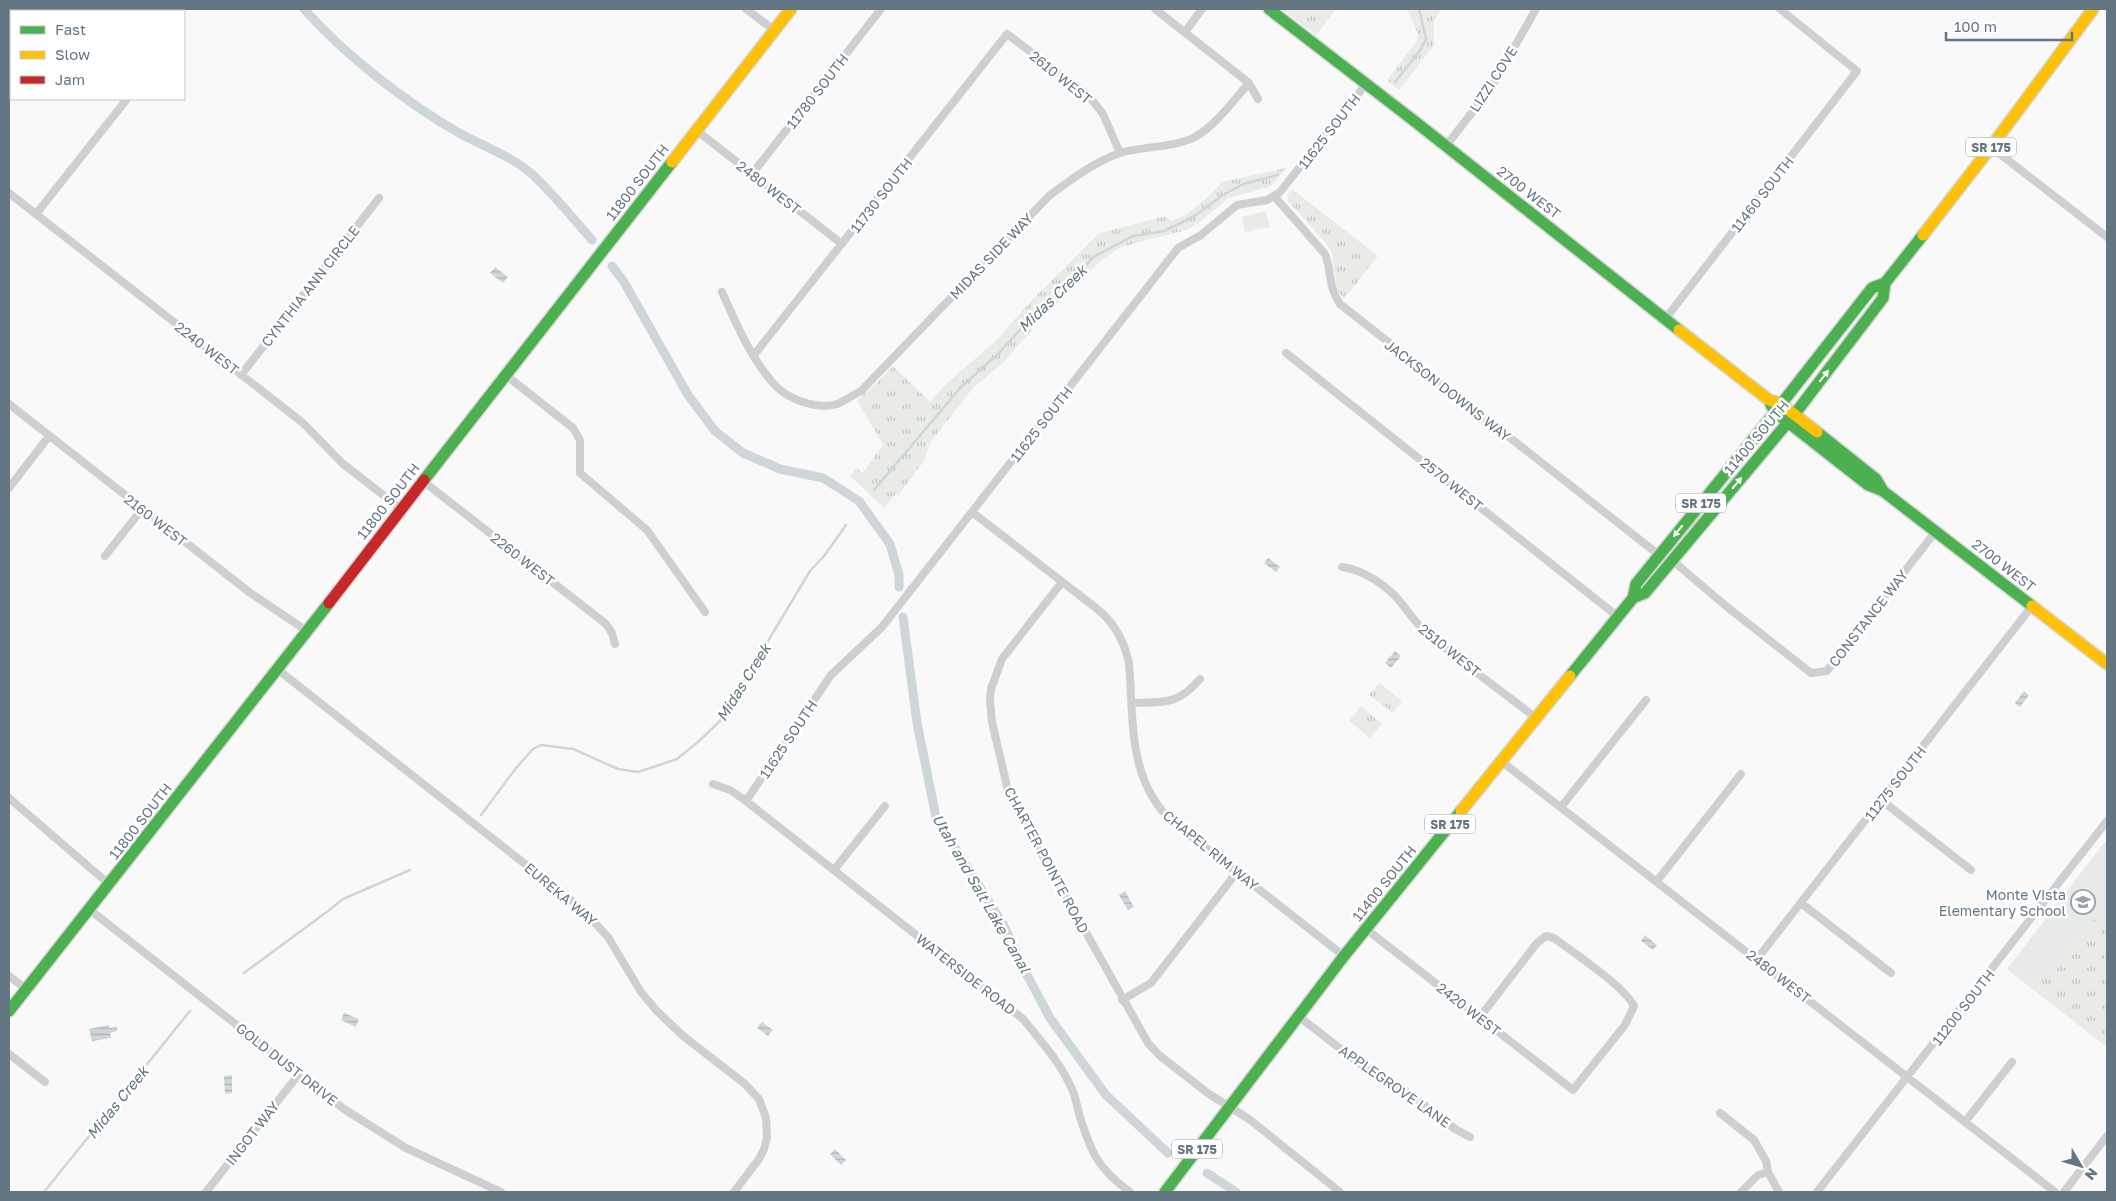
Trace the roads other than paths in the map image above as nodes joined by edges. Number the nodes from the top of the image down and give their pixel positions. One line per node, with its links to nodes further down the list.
1 (746, 9): 10 (street)
2 (791, 9): 10 (main road, 11800 SOUTH)
3 (881, 9): 21 (street, 11780 SOUTH)
4 (1155, 9): 11 (street)
5 (1202, 9): 11 (street)
6 (1269, 9): 14 (main road, 2700 WEST)
7 (1536, 9): 18 (street, LIZZI COVE)
8 (1780, 9): 30 (street, 11460 SOUTH)
9 (2093, 9): 19 (main road, 11400 SOUTH / SR 175)
10 (774, 30): 17 (main road, 11800 SOUTH)
11 (1185, 32): 13 (street)
12 (1007, 34): 20 (street, 2610 WEST); 27 (street, 11730 SOUTH)
13 (1249, 83): 15 (street); 20 (street, MIDAS SIDE WAY)
14 (1366, 84): 18 (main road, 2700 WEST); 23 (street, 11625 SOUTH)
15 (1258, 99)
16 (125, 100): 25 (street)
17 (696, 130): 21 (street, 2480 WEST); 34 (main road, 11800 SOUTH)
18 (1446, 146): 30 (main road, 2700 WEST)
19 (1991, 146): 26 (street); 28 (main road, 11400 SOUTH / SR 175)
20 (1120, 153): 32 (street, MIDAS SIDE WAY)
21 (752, 174): 27 (street, 2480 WEST)
22 (9, 193): 25 (street, 2240 WEST)
23 (1274, 197): 43 (street, 11625 SOUTH); 45 (street, JACKSON DOWNS WAY)
24 (379, 198): 33 (street, CYNTHIA ANN CIRCLE)
25 (36, 214): 33 (street, 2240 WEST)
26 (2107, 236)
27 (842, 244): 32 (street, 11730 SOUTH)
28 (1885, 283): 36 (main road, 11400 SOUTH / SR 175); 37 (main road, 11400 SOUTH / SR 175, one-way to 28)
29 (722, 292): 32 (street, MIDAS SIDE WAY)
30 (1666, 318): 36 (main road, 2700 WEST)
31 (1286, 353): 53 (street, 2570 WEST)
32 (754, 355)
33 (241, 375): 42 (street, 2240 WEST)
34 (506, 376): 39 (main road, 11800 SOUTH); 52 (street)
35 (9, 404): 38 (street, 2160 WEST)
36 (1778, 408): 37 (main road, 2700 WEST); 45 (main road, 11400 SOUTH / SR 175, one-way to 45)
37 (1791, 418): 44 (main road, 2700 WEST); 47 (main road, 11400 SOUTH / SR 175, one-way to 37)
38 (49, 436): 40 (street); 41 (street, 2160 WEST)
39 (424, 481): 42 (main road, 11800 SOUTH); 55 (street, 2260 WEST)
40 (9, 488)
41 (142, 509): 46 (street); 54 (street, 2160 WEST)
42 (401, 509): 54 (main road, 11800 SOUTH)
43 (972, 512): 49 (street, CHAPEL RIM WAY); 67 (street, 11625 SOUTH)
44 (1936, 531): 47 (street, CONSTANCE WAY); 51 (main road, 2700 WEST)
45 (1659, 555): 50 (main road, 11400 SOUTH / SR 175)
46 (105, 556)
47 (1673, 561): 50 (main road, 11400 SOUTH / SR 175)
48 (1342, 567): 61 (street, 2510 WEST)
49 (1062, 582): 60 (street, CHAPEL RIM WAY); 84 (street, CHARTER POINTE ROAD)
50 (1633, 598): 53 (main road, 11400 SOUTH / SR 175)
51 (2032, 606): 56 (main road, 2700 WEST); 66 (street, 11275 SOUTH)
52 (705, 612)
53 (1617, 616): 61 (main road, 11400 SOUTH / SR 175)
54 (307, 631): 57 (main road, 11800 SOUTH)
55 (614, 644)
56 (2107, 664)
57 (277, 669): 75 (main road, 11800 SOUTH); 101 (street, EUREKA WAY)
58 (1200, 679): 60 (street)
59 (1646, 700): 69 (street)
60 (1132, 703): 73 (street, CHAPEL RIM WAY)
61 (1536, 718): 62 (main road, 11400 SOUTH / SR 175)
62 (1502, 761): 69 (street, 2480 WEST); 78 (main road, 11400 SOUTH / SR 175)
63 (1741, 774): 74 (street)
64 (713, 784): 67 (street, WATERSIDE ROAD)
65 (9, 798): 75 (street)
66 (1881, 800): 72 (street); 76 (street, 11275 SOUTH)
67 (746, 801): 71 (street, WATERSIDE ROAD)
68 (885, 806): 71 (street)
69 (1561, 807): 74 (street, 2480 WEST)
70 (2107, 821): 91 (street, 11200 SOUTH)
71 (834, 870): 102 (street, WATERSIDE ROAD)
72 (1971, 870)
73 (1237, 872): 79 (street, CHAPEL RIM WAY); 84 (street)
74 (1657, 881): 80 (street, 2480 WEST)
75 (110, 884): 77 (main road, 11800 SOUTH)
76 (1801, 903): 80 (street, 11275 SOUTH); 81 (street)
77 (90, 910): 83 (main road, 11800 SOUTH); 90 (street, GOLD DUST DRIVE)
78 (1366, 929): 79 (main road, 11400 SOUTH / SR 175); 87 (street, 2420 WEST)
79 (1344, 956): 86 (main road, 11400 SOUTH / SR 175)
80 (1757, 959): 91 (street, 2480 WEST)
81 (1891, 973)
82 (9, 976): 83 (street)
83 (26, 989): 85 (main road, 11800 SOUTH)
84 (1122, 1000): 93 (street, CHARTER POINTE ROAD)
85 (9, 1012)
86 (1297, 1016): 93 (main road, 11400 SOUTH / SR 175); 97 (street, APPLEGROVE LANE)
87 (1480, 1017): 87 (street, 2420 WEST)
88 (9, 1054): 92 (street)
89 (2012, 1062): 95 (street)
90 (299, 1074): 99 (street, INGOT WAY); 100 (street, GOLD DUST DRIVE)
91 (1908, 1078): 95 (street, 2480 WEST); 107 (street, 11200 SOUTH)
92 (45, 1082)
93 (1230, 1106): 103 (main road, 11400 SOUTH / SR 175); 104 (street, CHARTER POINTE ROAD)
94 (1720, 1113): 98 (street)
95 (1965, 1122): 108 (street, 2480 WEST)
96 (2107, 1136): 109 (street)
97 (1470, 1137)
98 (1768, 1172): 105 (street); 106 (street)
99 (206, 1192)
100 (500, 1192)
101 (734, 1192)
102 (1130, 1192)
103 (1165, 1192)
104 (1340, 1192)
105 (1741, 1192)
106 (1779, 1192)
107 (1817, 1192)
108 (2054, 1192)
109 (2064, 1192)

